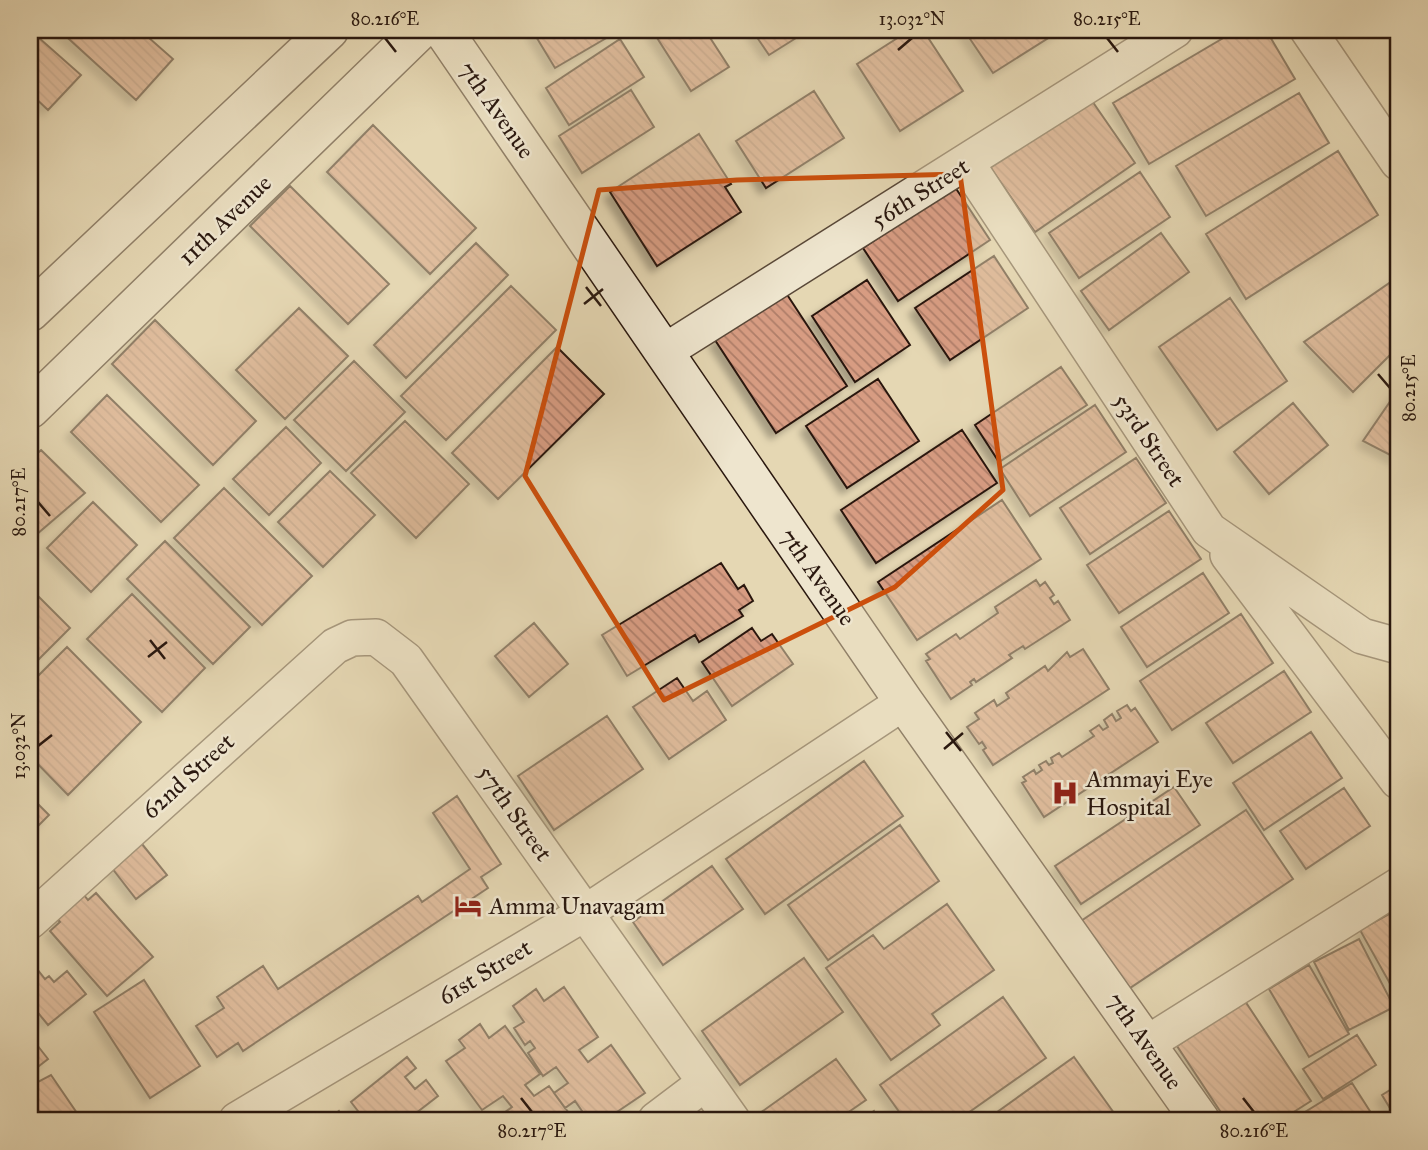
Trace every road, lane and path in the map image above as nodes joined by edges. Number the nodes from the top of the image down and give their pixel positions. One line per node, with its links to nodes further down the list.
1 (328, 30): 8 (main road)
2 (420, 30): 10 (main road, 11th Avenue)
3 (443, 30): 9 (main road, 7th Avenue)
4 (1175, 30): 7 (street, 56th Street)
5 (1308, 30): 6 (street)
6 (1398, 162)
7 (967, 164): 9 (street, 56th Street); 11 (street, 53rd Street)
8 (30, 312)
9 (663, 352): 14 (main road, 7th Avenue)
10 (30, 410)
11 (1209, 530): 13 (street, 53rd Street); 15 (street)
12 (352, 638): 17 (street, 57th Street); 18 (street, 62nd Street)
13 (1398, 646)
14 (904, 702): 17 (street, 61st Street); 19 (main road, 7th Avenue)
15 (1398, 781)
16 (1398, 886): 19 (street)
17 (585, 913): 20 (street, 57th Street); 21 (street, 61st Street)
18 (30, 920)
19 (1148, 1043): 24 (main road, 7th Avenue)
20 (705, 1083): 22 (street); 23 (street, 57th Street)
21 (237, 1120)
22 (656, 1120)
23 (732, 1120)
24 (1200, 1120)

